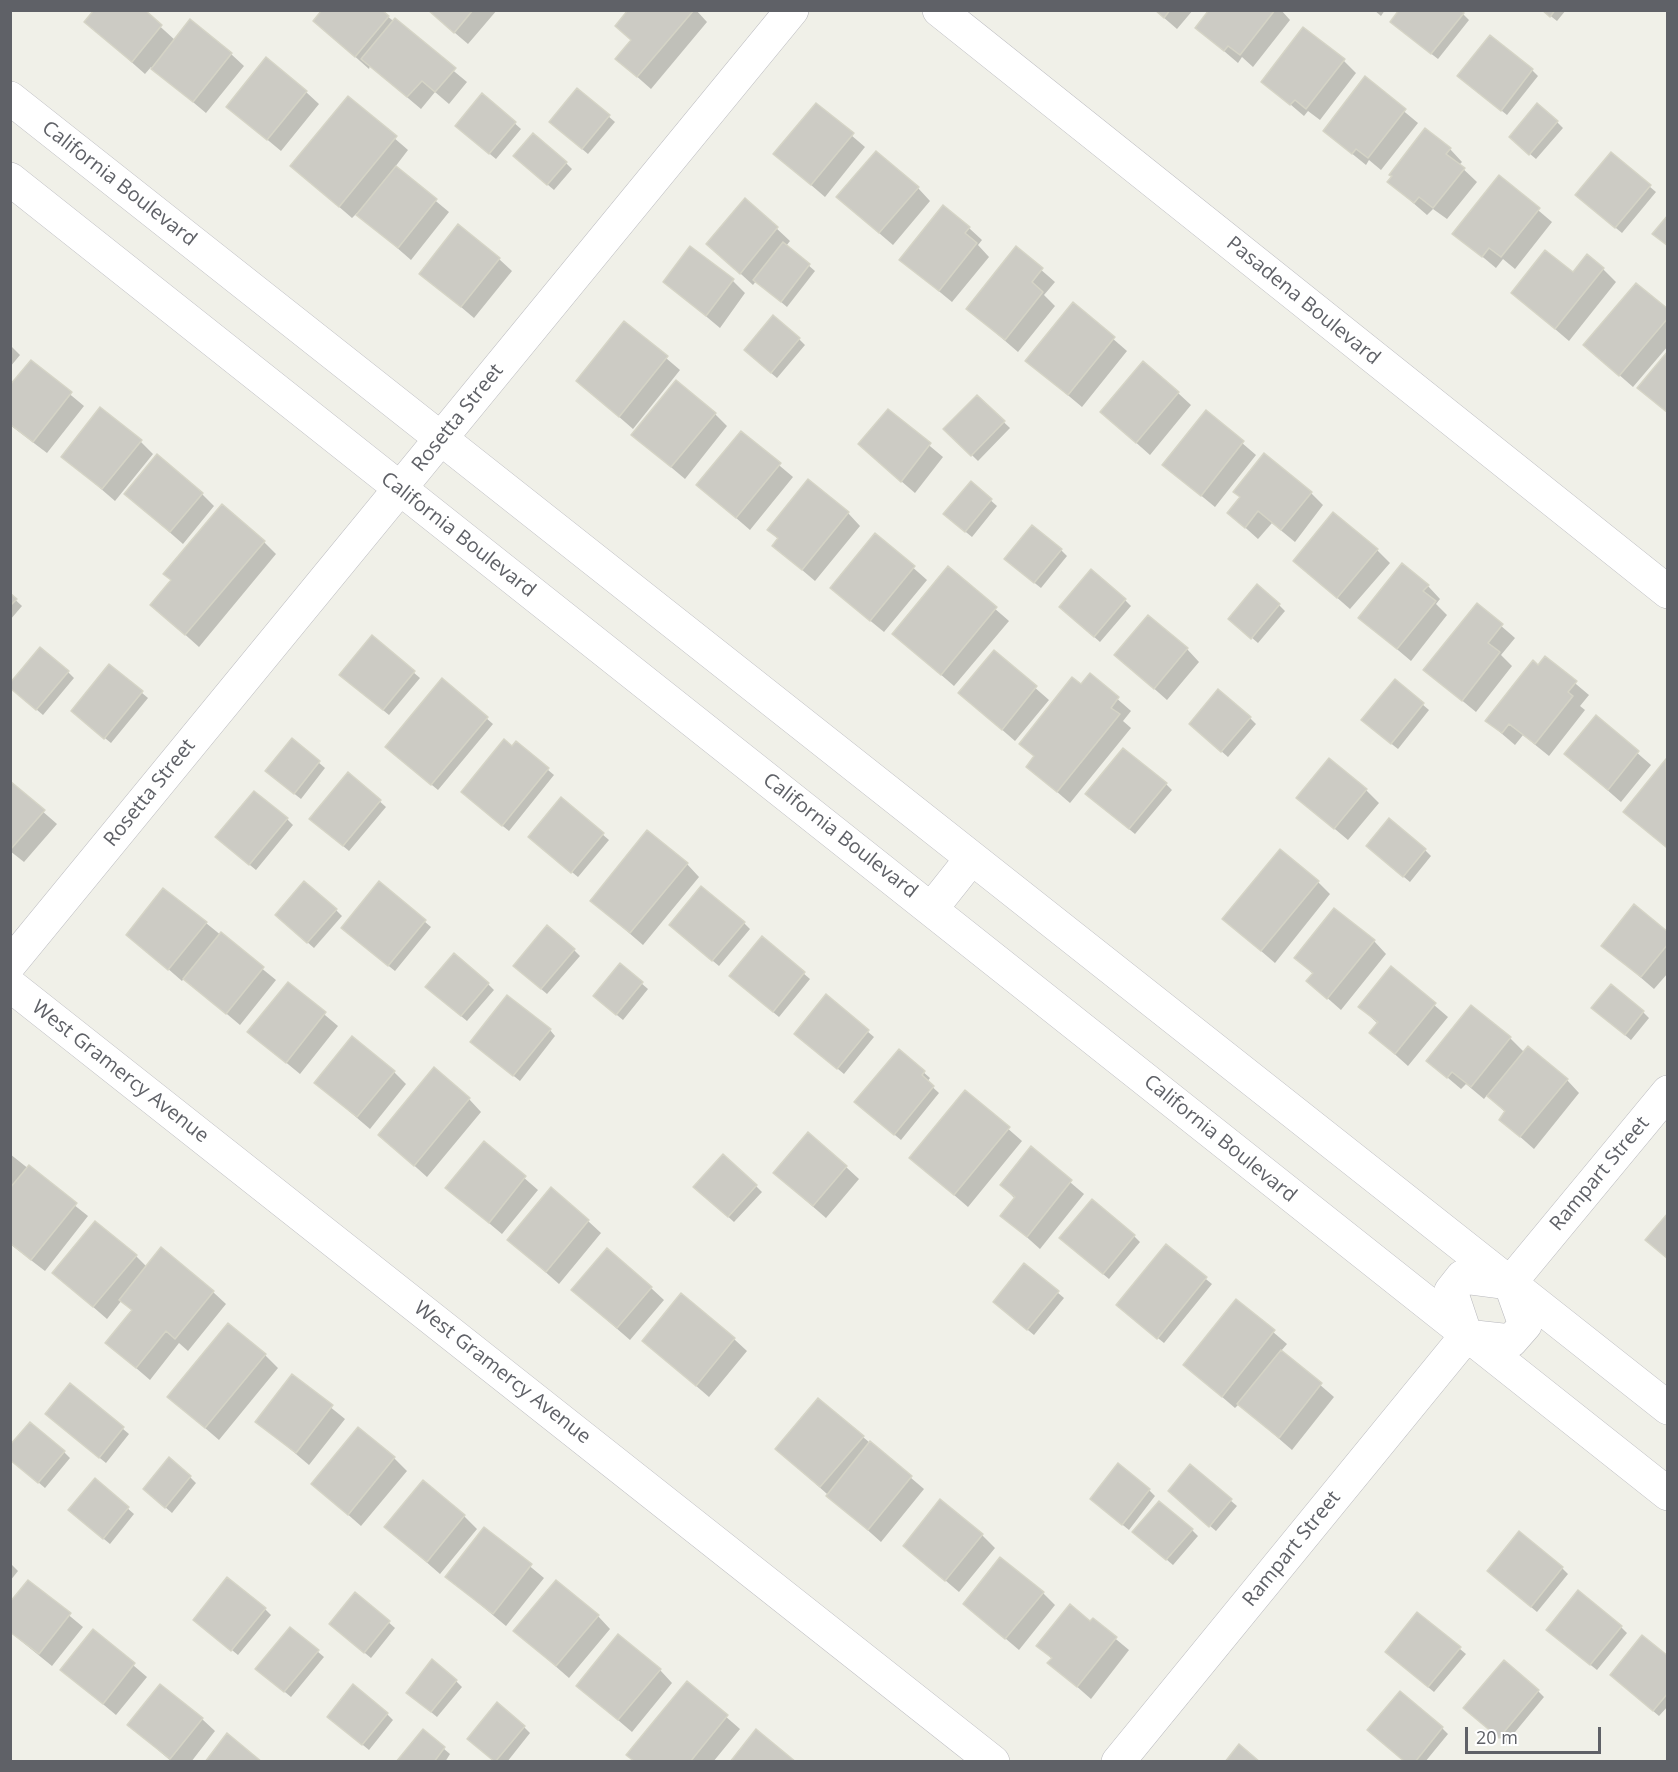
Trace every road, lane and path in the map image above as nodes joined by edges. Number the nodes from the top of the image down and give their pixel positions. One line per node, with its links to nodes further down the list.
1 (792, 10): 5 (street, Rosetta Street)
2 (939, 10): 7 (street, Pasadena Boulevard)
3 (10, 98): 5 (street, California Boulevard)
4 (10, 179): 6 (street, California Boulevard)
5 (441, 438): 6 (street, Rosetta Street); 8 (street, California Boulevard)
6 (399, 489): 9 (street, California Boulevard); 10 (street, Rosetta Street)
7 (1668, 592)
8 (971, 859): 9 (street); 13 (street, California Boulevard)
9 (932, 908): 14 (street, California Boulevard)
10 (10, 964)
11 (10, 985): 17 (street, West Gramercy Avenue)
12 (1668, 1092): 13 (street, Rampart Street)
13 (1510, 1283): 14 (street); 14 (street); 15 (street, California Boulevard)
14 (1466, 1336): 16 (street, California Boulevard); 18 (street, Rampart Street)
15 (1668, 1408)
16 (1668, 1494)
17 (993, 1761)
18 (1118, 1761)

